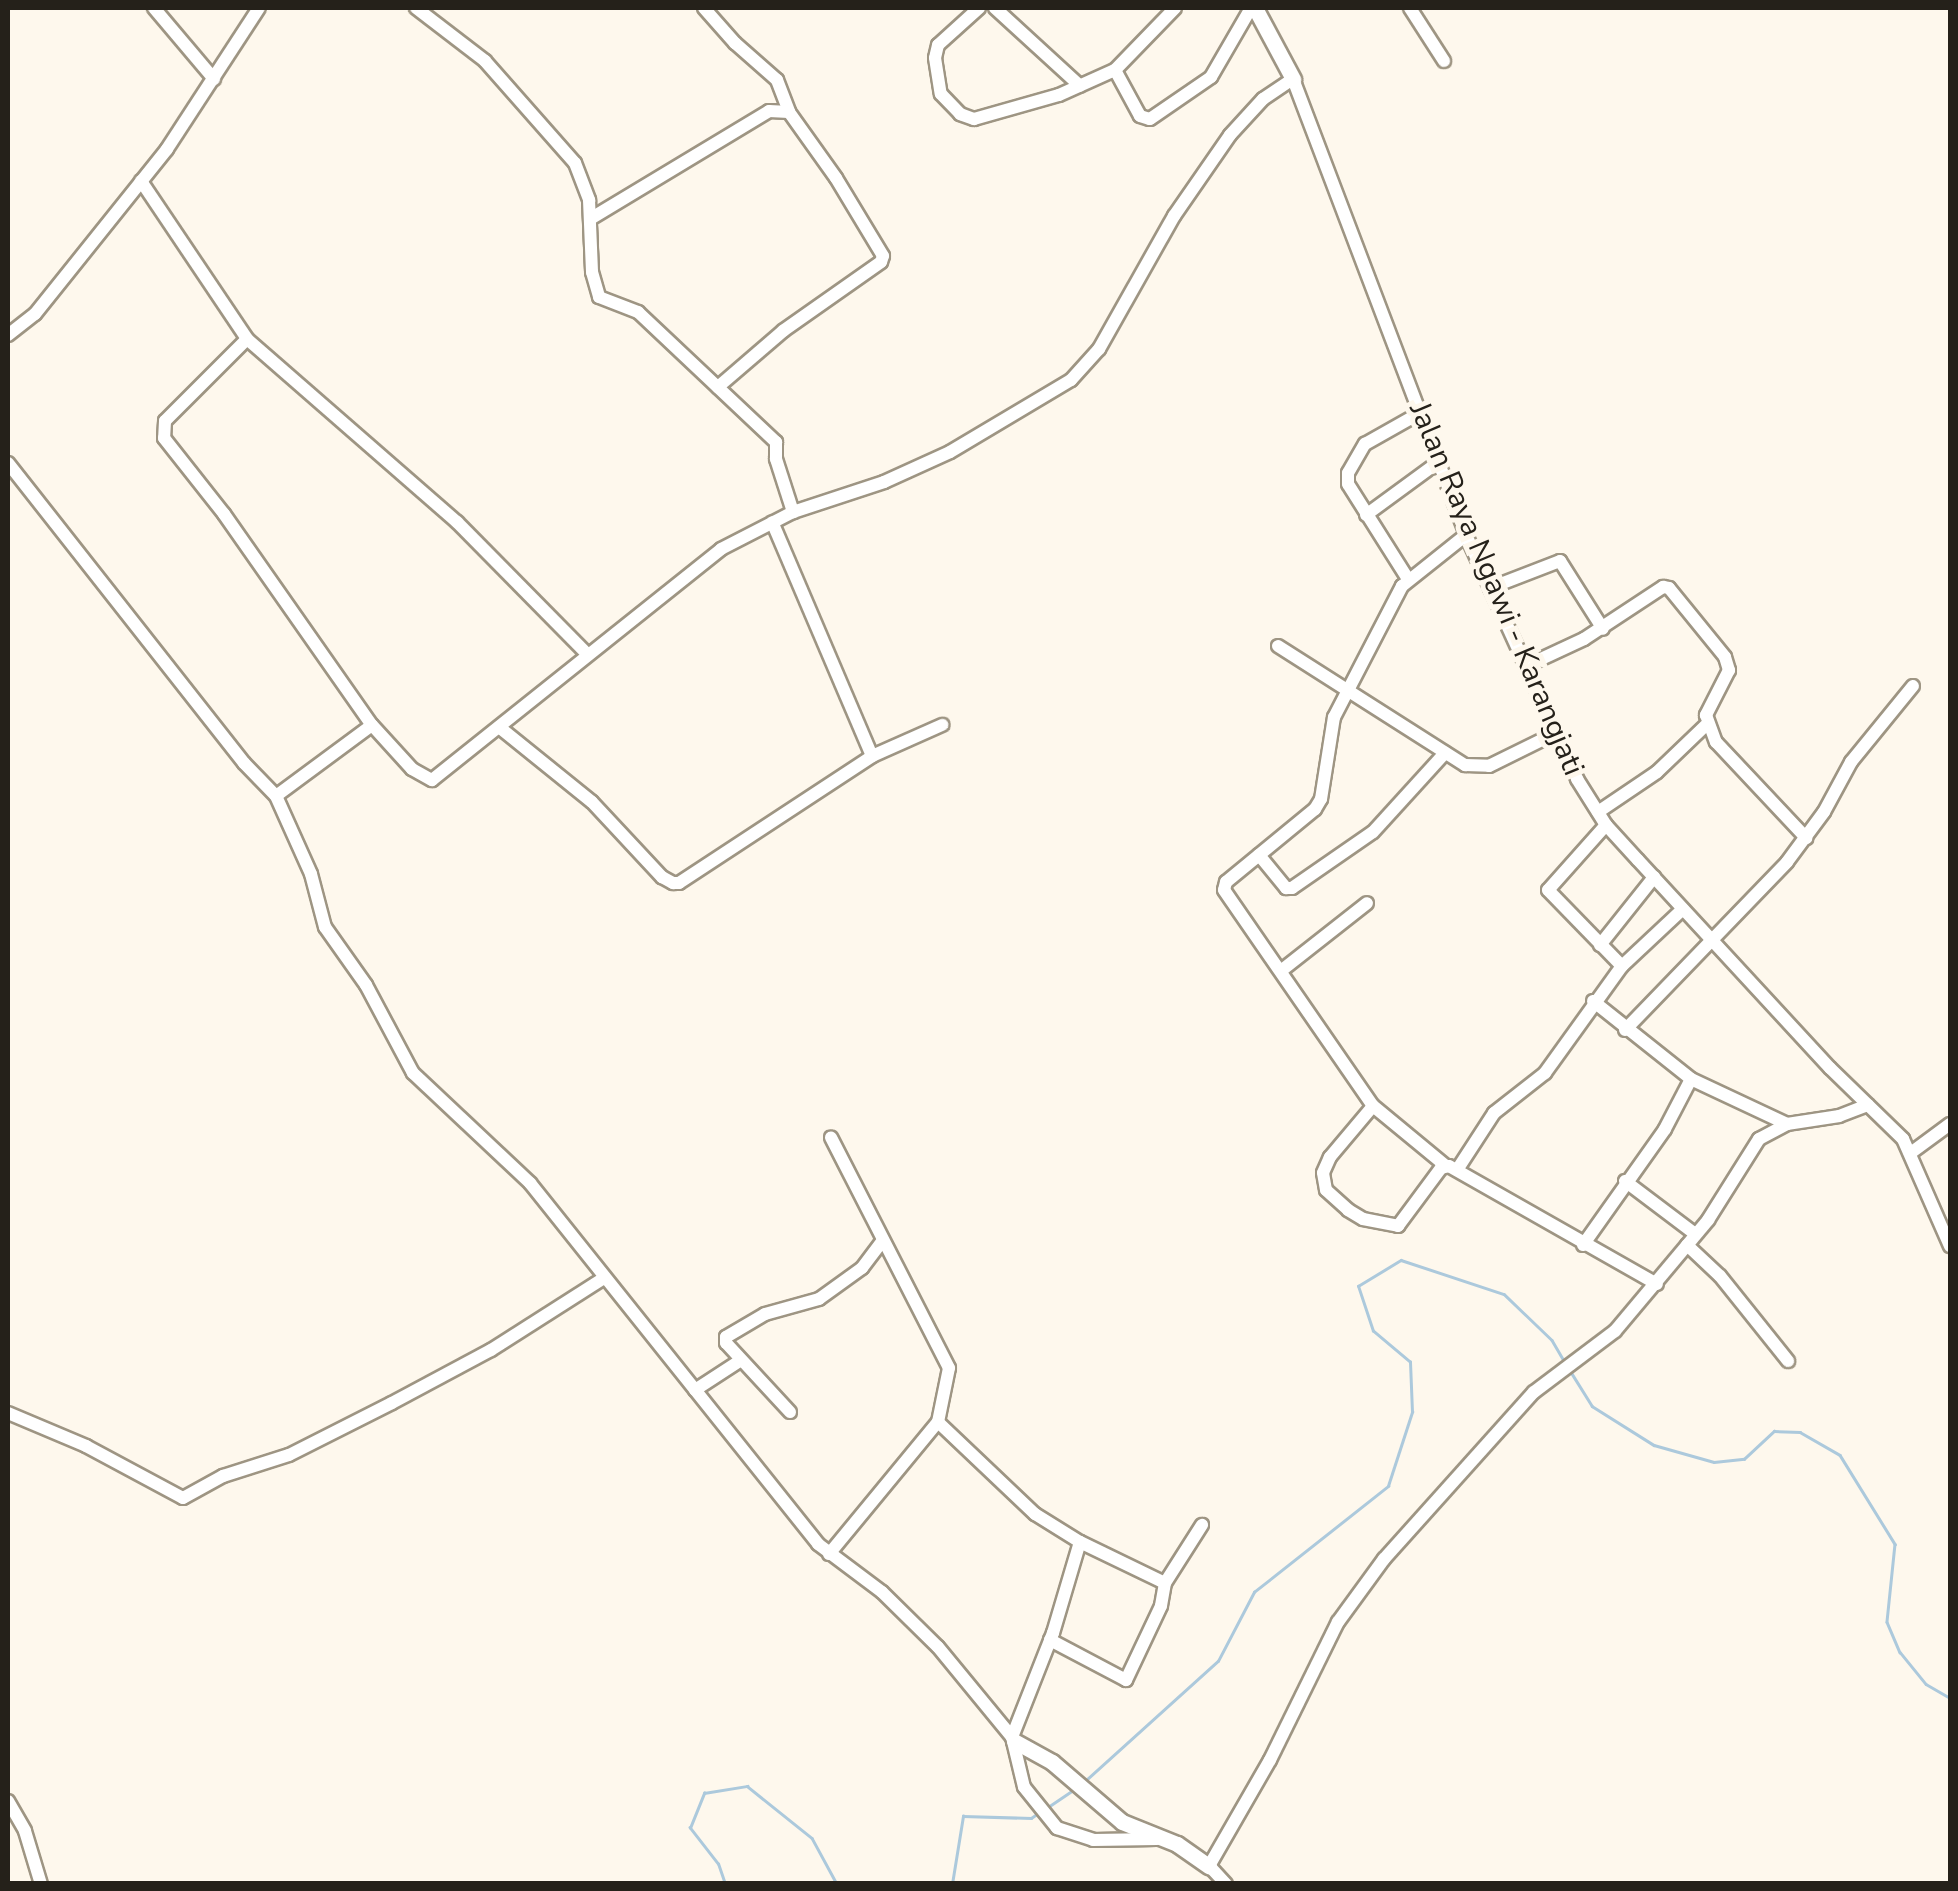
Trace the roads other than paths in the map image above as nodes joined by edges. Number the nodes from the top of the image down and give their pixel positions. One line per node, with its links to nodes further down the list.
1 (154, 8): 12 (street)
2 (259, 8): 12 (street)
3 (416, 8): 17 (street)
4 (704, 8): 15 (street)
5 (979, 8): 14 (street)
6 (995, 8): 14 (street)
7 (1174, 8): 11 (street)
8 (1253, 8): 11 (street); 13 (main road, Jalan Raya Ngawi - Karangjati)
9 (1410, 8): 10 (street)
10 (1444, 60)
11 (1115, 70): 14 (street)
12 (214, 79): 16 (street)
13 (1294, 80): 21 (street, Jalan Raya Ngawi - Karangjati); 24 (street)
14 (1080, 86)
15 (789, 112): 17 (street); 20 (street)
16 (141, 182): 18 (street); 19 (street)
17 (590, 219): 20 (street)
18 (8, 335)
19 (248, 339): 32 (street); 36 (street)
20 (718, 388): 24 (street)
21 (1420, 413): 23 (street, Jalan Raya Ngawi - Karangjati); 25 (street)
22 (8, 463): 43 (street)
23 (1437, 463): 25 (street); 27 (street, Jalan Raya Ngawi - Karangjati)
24 (793, 512): 26 (street)
25 (1366, 515): 28 (street)
26 (772, 522): 32 (street); 42 (street)
27 (1466, 535): 28 (street); 29 (street, Jalan Raya Ngawi - Karangjati)
28 (1408, 579): 35 (street)
29 (1490, 588): 30 (street); 33 (street, Jalan Raya Ngawi - Karangjati)
30 (1602, 629): 33 (street); 37 (street)
31 (1278, 646): 35 (street)
32 (586, 654): 39 (street)
33 (1526, 666): 40 (street, Jalan Raya Ngawi - Karangjati)
34 (1913, 686): 45 (street)
35 (1346, 691): 41 (street); 46 (street)
36 (372, 724): 39 (street); 43 (street)
37 (1707, 724): 44 (street); 45 (street)
38 (942, 725): 42 (street)
39 (500, 727): 42 (street)
40 (1554, 734): 41 (street); 44 (street, Jalan Raya Ngawi - Karangjati)
41 (1445, 753): 46 (street)
42 (872, 756)
43 (276, 796): 71 (street)
44 (1602, 819): 47 (street, Jalan Raya Ngawi - Karangjati); 51 (street)
45 (1806, 838): 50 (street)
46 (1259, 855): 53 (street)
47 (1654, 878): 49 (street, Jalan Raya Ngawi - Karangjati); 51 (street)
48 (1367, 903): 53 (street)
49 (1683, 910): 50 (street, Jalan Raya Ngawi - Karangjati); 52 (street)
50 (1714, 940): 55 (street); 58 (street, Jalan Raya Ngawi - Karangjati)
51 (1600, 945): 52 (street)
52 (1622, 966): 54 (street)
53 (1282, 970): 57 (street)
54 (1593, 1002): 55 (street); 63 (street)
55 (1625, 1030): 56 (street)
56 (1691, 1079): 59 (street); 64 (street)
57 (1372, 1105): 63 (street); 63 (street)
58 (1868, 1105): 59 (street); 62 (street, Jalan Raya Ngawi - Karangjati)
59 (1788, 1124): 67 (street)
60 (1950, 1124): 62 (street)
61 (831, 1137): 68 (street)
62 (1912, 1152): 66 (street, Jalan Raya Ngawi - Karangjati)
63 (1451, 1168): 69 (street)
64 (1625, 1181): 67 (street); 69 (street)
65 (1950, 1202): 66 (street)
66 (1938, 1212): 70 (street, Jalan Raya Ngawi - Karangjati)
67 (1691, 1240): 72 (street); 74 (street)
68 (882, 1241): 73 (street); 78 (street)
69 (1583, 1245): 72 (street)
70 (1950, 1246)
71 (604, 1278): 75 (street); 77 (street)
72 (1657, 1284): 87 (street)
73 (741, 1360): 75 (street); 76 (street)
74 (1788, 1361)
75 (694, 1390): 81 (street)
76 (790, 1412)
77 (8, 1413)
78 (938, 1422): 80 (street); 81 (street)
79 (1202, 1525): 82 (street)
80 (1080, 1542): 82 (street); 83 (street)
81 (828, 1554): 84 (street)
82 (1166, 1583): 83 (street)
83 (1050, 1640): 84 (street)
84 (1013, 1739): 86 (main road); 86 (street)
85 (8, 1800): 88 (street)
86 (1157, 1839): 87 (main road)
87 (1209, 1866): 89 (street)
88 (42, 1884)
89 (1226, 1884)

